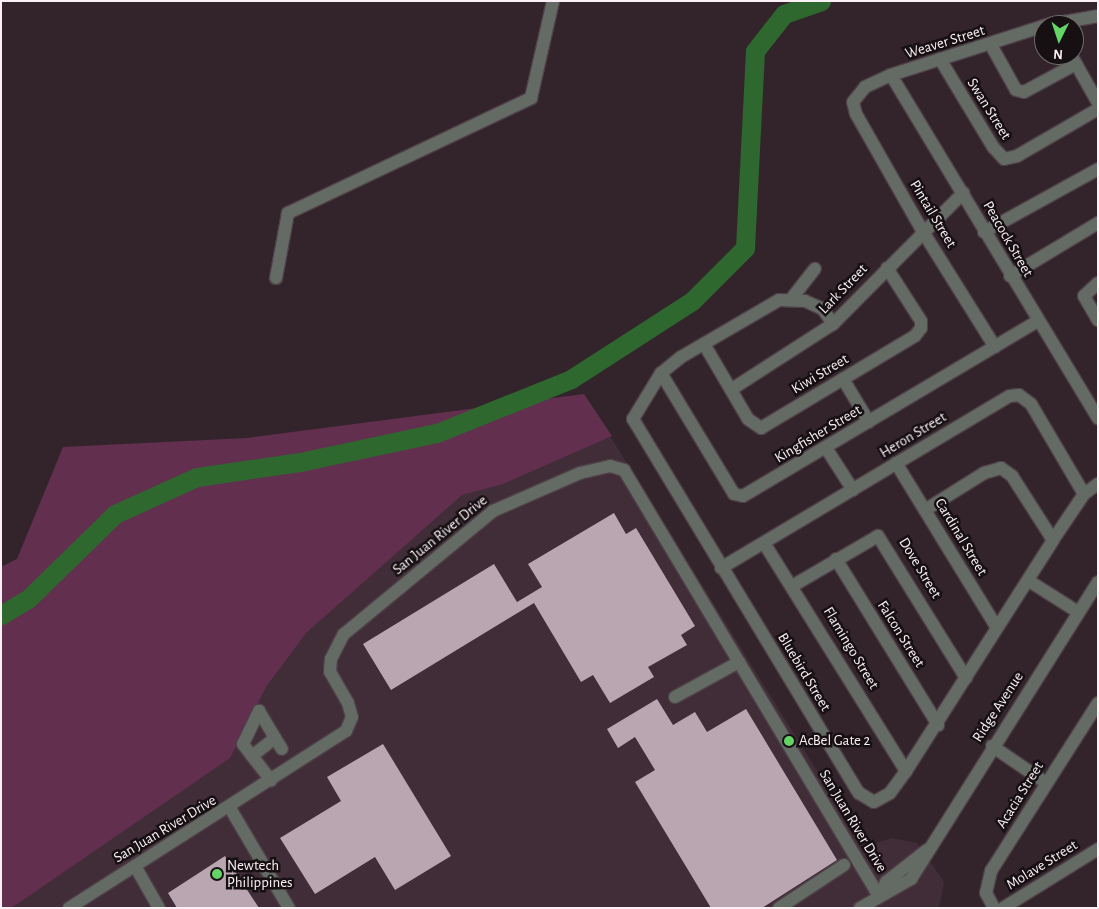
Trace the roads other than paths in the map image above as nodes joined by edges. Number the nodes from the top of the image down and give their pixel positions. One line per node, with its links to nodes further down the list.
1 (554, 1): 21 (street)
2 (1098, 16): 3 (street, Weaver Street)
3 (1084, 19)
4 (1034, 30): 5 (street, Weaver Street)
5 (991, 45): 6 (street, Weaver Street); 7 (street)
6 (940, 59): 9 (street, Weaver Street); 12 (street, Swan Street)
7 (1066, 65)
8 (1077, 65): 11 (street)
9 (891, 75): 10 (street, Weaver Street); 14 (street, Peacock Street)
10 (858, 94): 16 (street, Pintail Street)
11 (1098, 103)
12 (1098, 109)
13 (1098, 169): 17 (street)
14 (963, 192): 16 (street, Lark Street); 17 (street, Peacock Street)
15 (1098, 223): 20 (street)
16 (922, 230): 18 (street, Lark Street); 28 (street, Pintail Street)
17 (984, 232): 20 (street, Peacock Street)
18 (887, 268): 26 (street, Lark Street); 30 (street, Kiwi Street)
19 (815, 269): 23 (street)
20 (1010, 276): 25 (street, Peacock Street)
21 (276, 278)
22 (1098, 283): 24 (street)
23 (792, 298): 26 (street); 27 (street, Bluebird Street)
24 (1098, 320)
25 (1038, 321): 28 (street, Kingfisher Street); 32 (street, Peacock Street)
26 (833, 324): 31 (street, Lark Street)
27 (704, 344): 29 (street, Bluebird Street); 31 (street, Kiwi Street)
28 (995, 347): 33 (street, Kingfisher Street)
29 (661, 373): 34 (street, Kingfisher Street); 43 (street, Bluebird Street)
30 (843, 379): 31 (street, Kiwi Street); 33 (street)
31 (732, 389)
32 (1098, 418)
33 (869, 422): 34 (street, Kingfisher Street)
34 (826, 448): 37 (street)
35 (896, 463): 37 (street, Heron Street); 38 (street, Heron Street); 39 (street, Cardinal Street)
36 (1098, 484): 38 (street, Bluebird Street)
37 (853, 490): 41 (street, Heron Street)
38 (1084, 494): 40 (street, Bluebird Street)
39 (926, 510): 40 (street); 48 (street, Cardinal Street)
40 (1053, 540): 44 (street, Bluebird Street)
41 (764, 542): 43 (street, Heron Street); 46 (street, Flamingo Street)
42 (836, 559): 46 (street, Dove Street); 50 (street, Dove Street); 53 (street, Falcon Street)
43 (721, 568): 58 (street, Bluebird Street)
44 (1029, 581): 47 (street); 48 (street, Bluebird Street)
45 (1098, 582): 47 (street, Ridge Avenue)
46 (794, 585): 58 (street, Flamingo Street)
47 (1078, 612): 55 (street, Ridge Avenue)
48 (997, 628): 50 (street, Bluebird Street)
49 (739, 662): 51 (street); 59 (street, San Juan River Drive); 65 (street, San Juan River Drive)
50 (966, 678): 53 (street, Bluebird Street)
51 (675, 698)
52 (1098, 703): 60 (street, Acacia Street)
53 (938, 725): 58 (street, Bluebird Street)
54 (275, 738): 56 (street); 57 (street); 57 (street)
55 (992, 746): 60 (street); 65 (street, Ridge Avenue)
56 (282, 749)
57 (252, 756): 59 (street)
58 (906, 771)
59 (271, 780): 61 (street, San Juan River Drive)
60 (1046, 782): 72 (street, Acacia Street)
61 (230, 808): 64 (street, San Juan River Drive); 69 (street)
62 (1098, 850): 73 (street, Molave Street)
63 (844, 865): 66 (street)
64 (135, 866): 67 (street, San Juan River Drive); 68 (street)
65 (879, 896): 71 (street, Ridge Avenue)
66 (793, 904): 70 (street)
67 (69, 908)
68 (159, 908)
69 (289, 908)
70 (778, 908)
71 (860, 908)
72 (994, 908)
73 (1003, 908)

